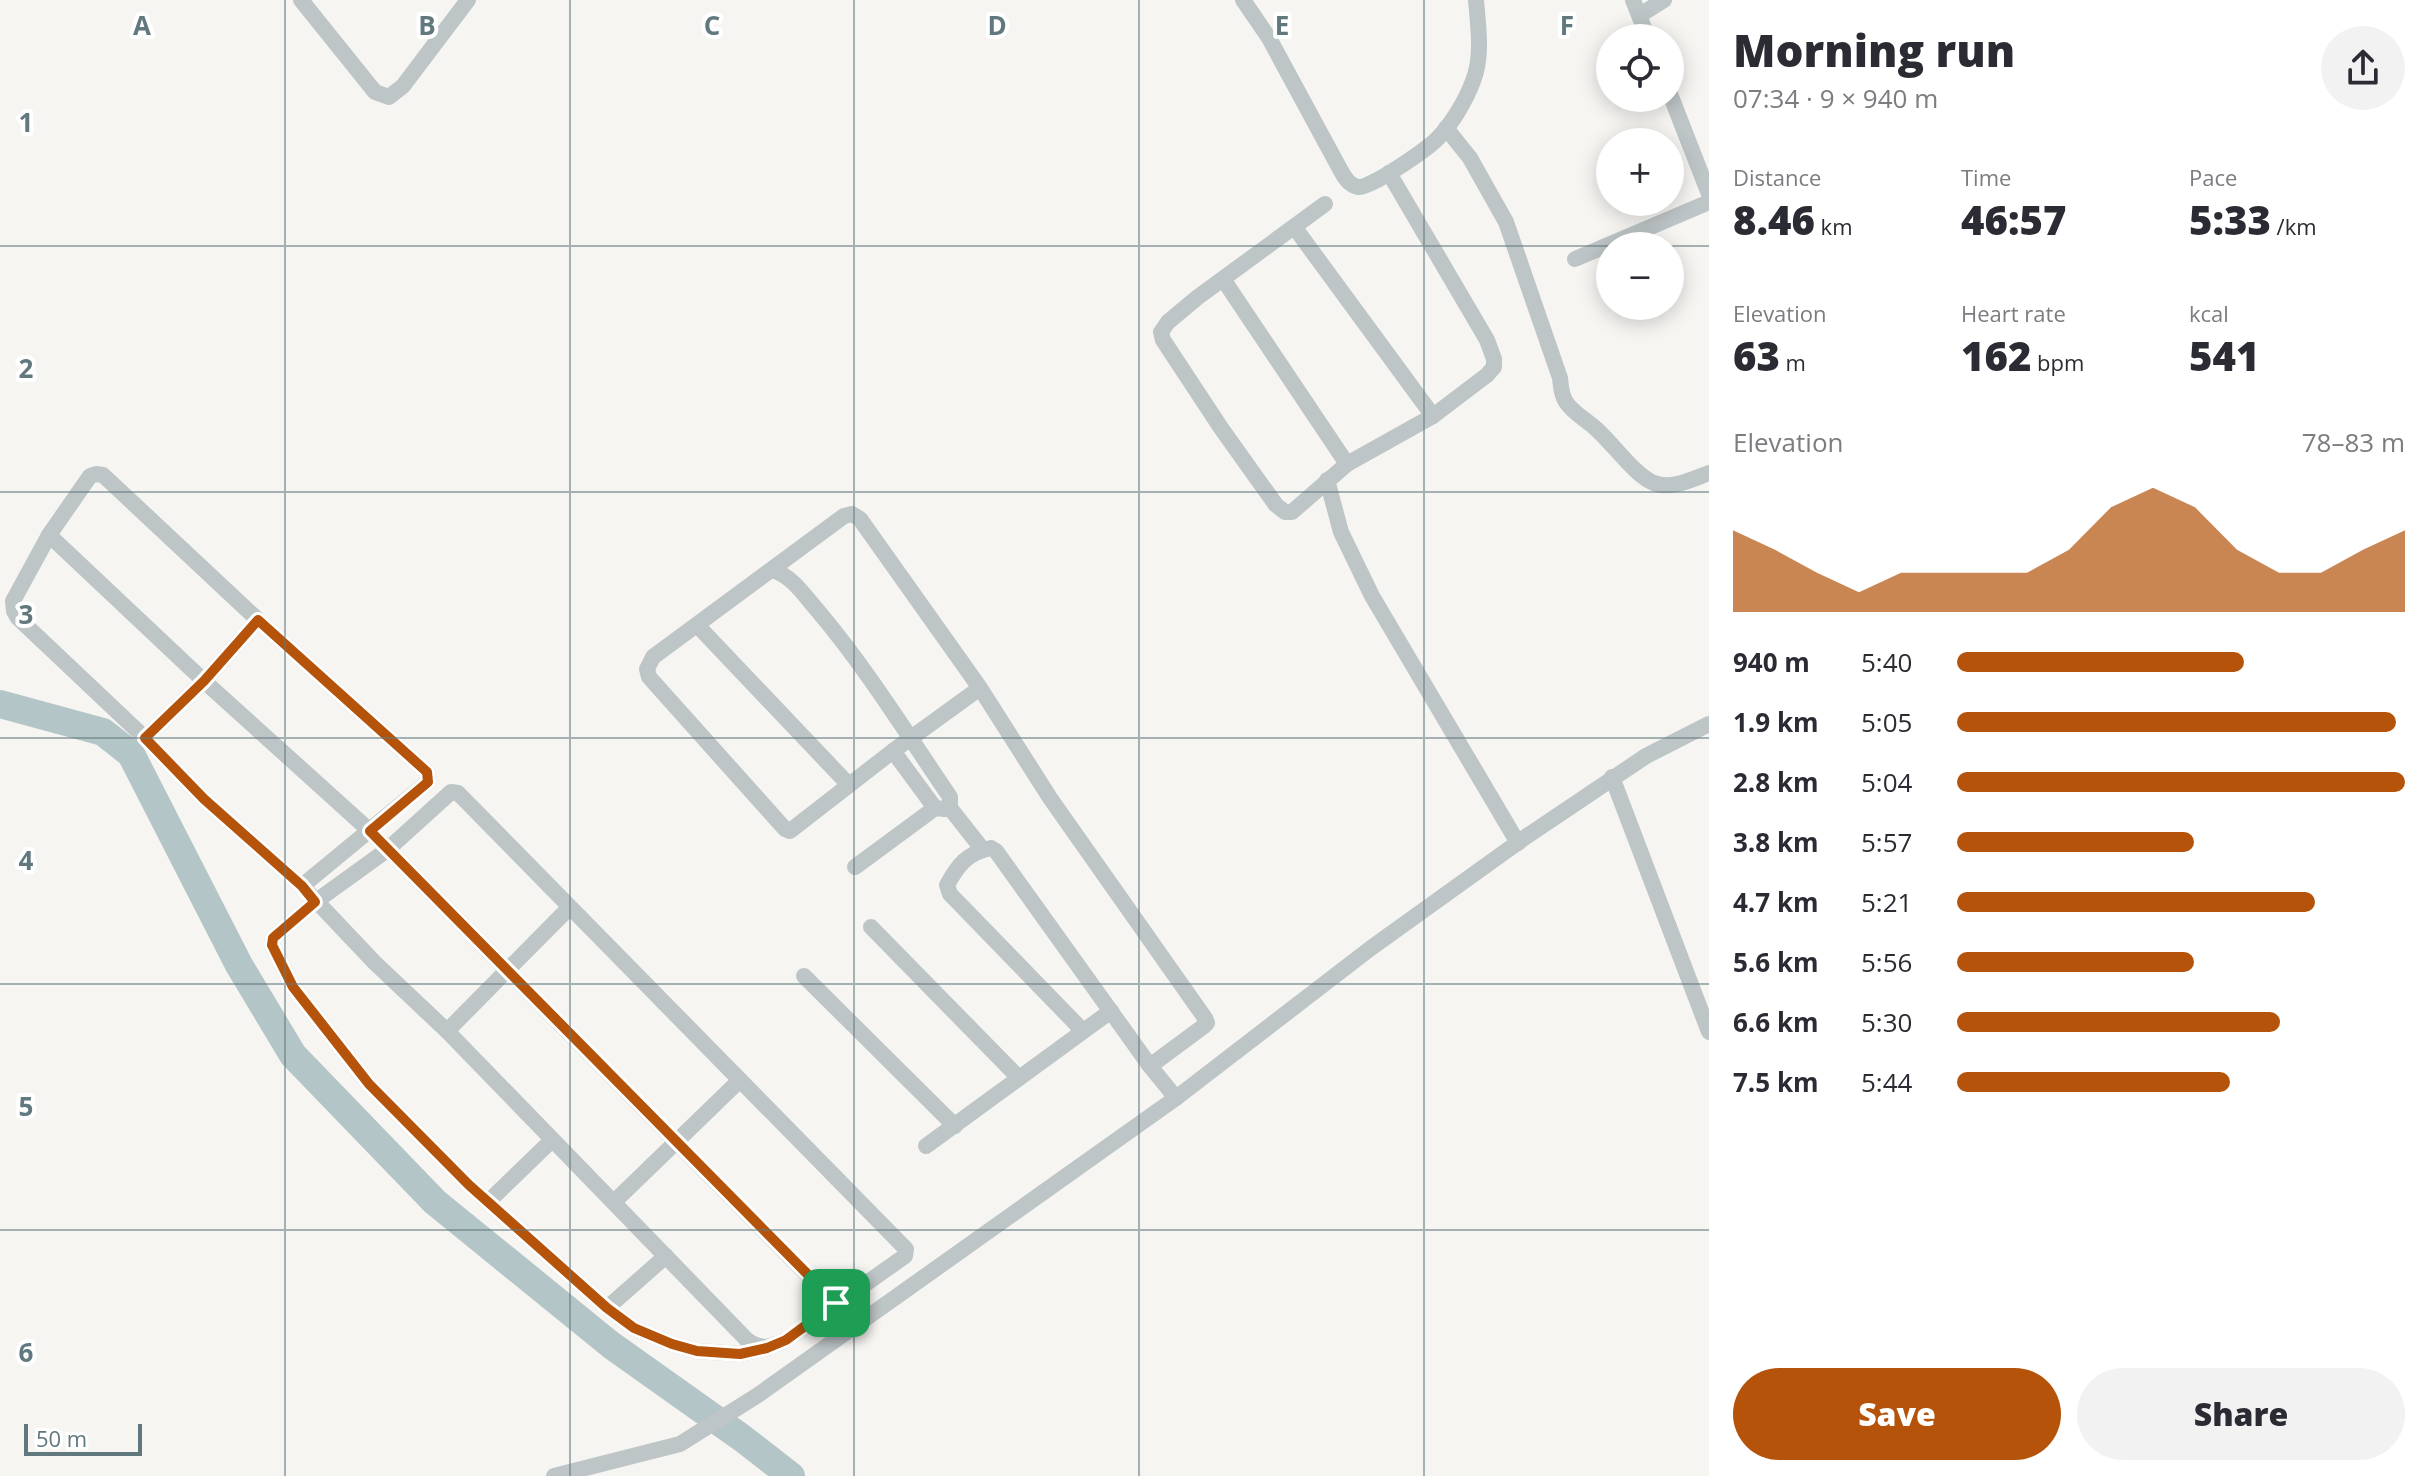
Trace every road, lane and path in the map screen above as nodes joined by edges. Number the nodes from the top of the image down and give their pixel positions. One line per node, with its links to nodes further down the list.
1 (301, 0): 2 (street)
2 (468, 0)
3 (1243, 0): 9 (street)
4 (1476, 0): 8 (street)
5 (1664, 0): 6 (street)
6 (1636, 8)
7 (1677, 112): 10 (street)
8 (1446, 128): 9 (street); 18 (street)
9 (1389, 173): 16 (street)
10 (1709, 194)
11 (1709, 202): 14 (street)
12 (1325, 204): 13 (street)
13 (1295, 228): 15 (street); 16 (street)
14 (1575, 259)
15 (1223, 279): 17 (street); 19 (street)
16 (1433, 416): 17 (street)
17 (1347, 464): 19 (street)
18 (1709, 473)
19 (1327, 480): 34 (street)
20 (49, 535): 22 (street); 24 (street); 27 (street)
21 (773, 570): 23 (street); 25 (street); 28 (street)
22 (258, 620): 24 (street); 33 (street)
23 (697, 625): 31 (street); 31 (street)
24 (204, 681): 27 (street); 33 (street)
25 (980, 688): 28 (street); 48 (street)
26 (1709, 724): 30 (street)
27 (145, 738): 38 (street)
28 (911, 738): 29 (street); 32 (street)
29 (893, 751): 31 (street); 32 (street)
30 (1612, 777): 34 (street); 47 (street)
31 (849, 785)
32 (942, 808): 36 (street); 37 (street)
33 (370, 831): 35 (street); 38 (street)
34 (1518, 843): 51 (street)
35 (387, 850): 39 (street); 40 (street); 42 (street)
36 (983, 850): 44 (street); 46 (street)
37 (855, 867)
38 (302, 886): 39 (street)
39 (315, 902): 45 (street); 56 (street)
40 (569, 908): 42 (street); 50 (street)
41 (871, 927): 49 (street)
42 (508, 971): 45 (street); 54 (street)
43 (804, 976): 52 (street)
44 (1111, 1011): 46 (street); 48 (street)
45 (447, 1031): 53 (street)
46 (1083, 1031): 49 (street)
47 (1709, 1032)
48 (1150, 1066): 51 (street)
49 (1019, 1078): 52 (street)
50 (740, 1080): 54 (street); 59 (street)
51 (1176, 1098): 61 (street)
52 (955, 1126): 55 (street)
53 (552, 1140): 56 (street); 57 (street)
54 (677, 1141): 57 (street); 59 (street)
55 (926, 1146)
56 (489, 1201): 60 (street)
57 (614, 1202): 58 (street)
58 (666, 1256): 60 (street); 62 (street)
59 (836, 1303): 61 (street); 62 (street)
60 (607, 1308): 62 (street)
61 (856, 1324): 63 (street)
62 (767, 1348)
63 (554, 1476)

